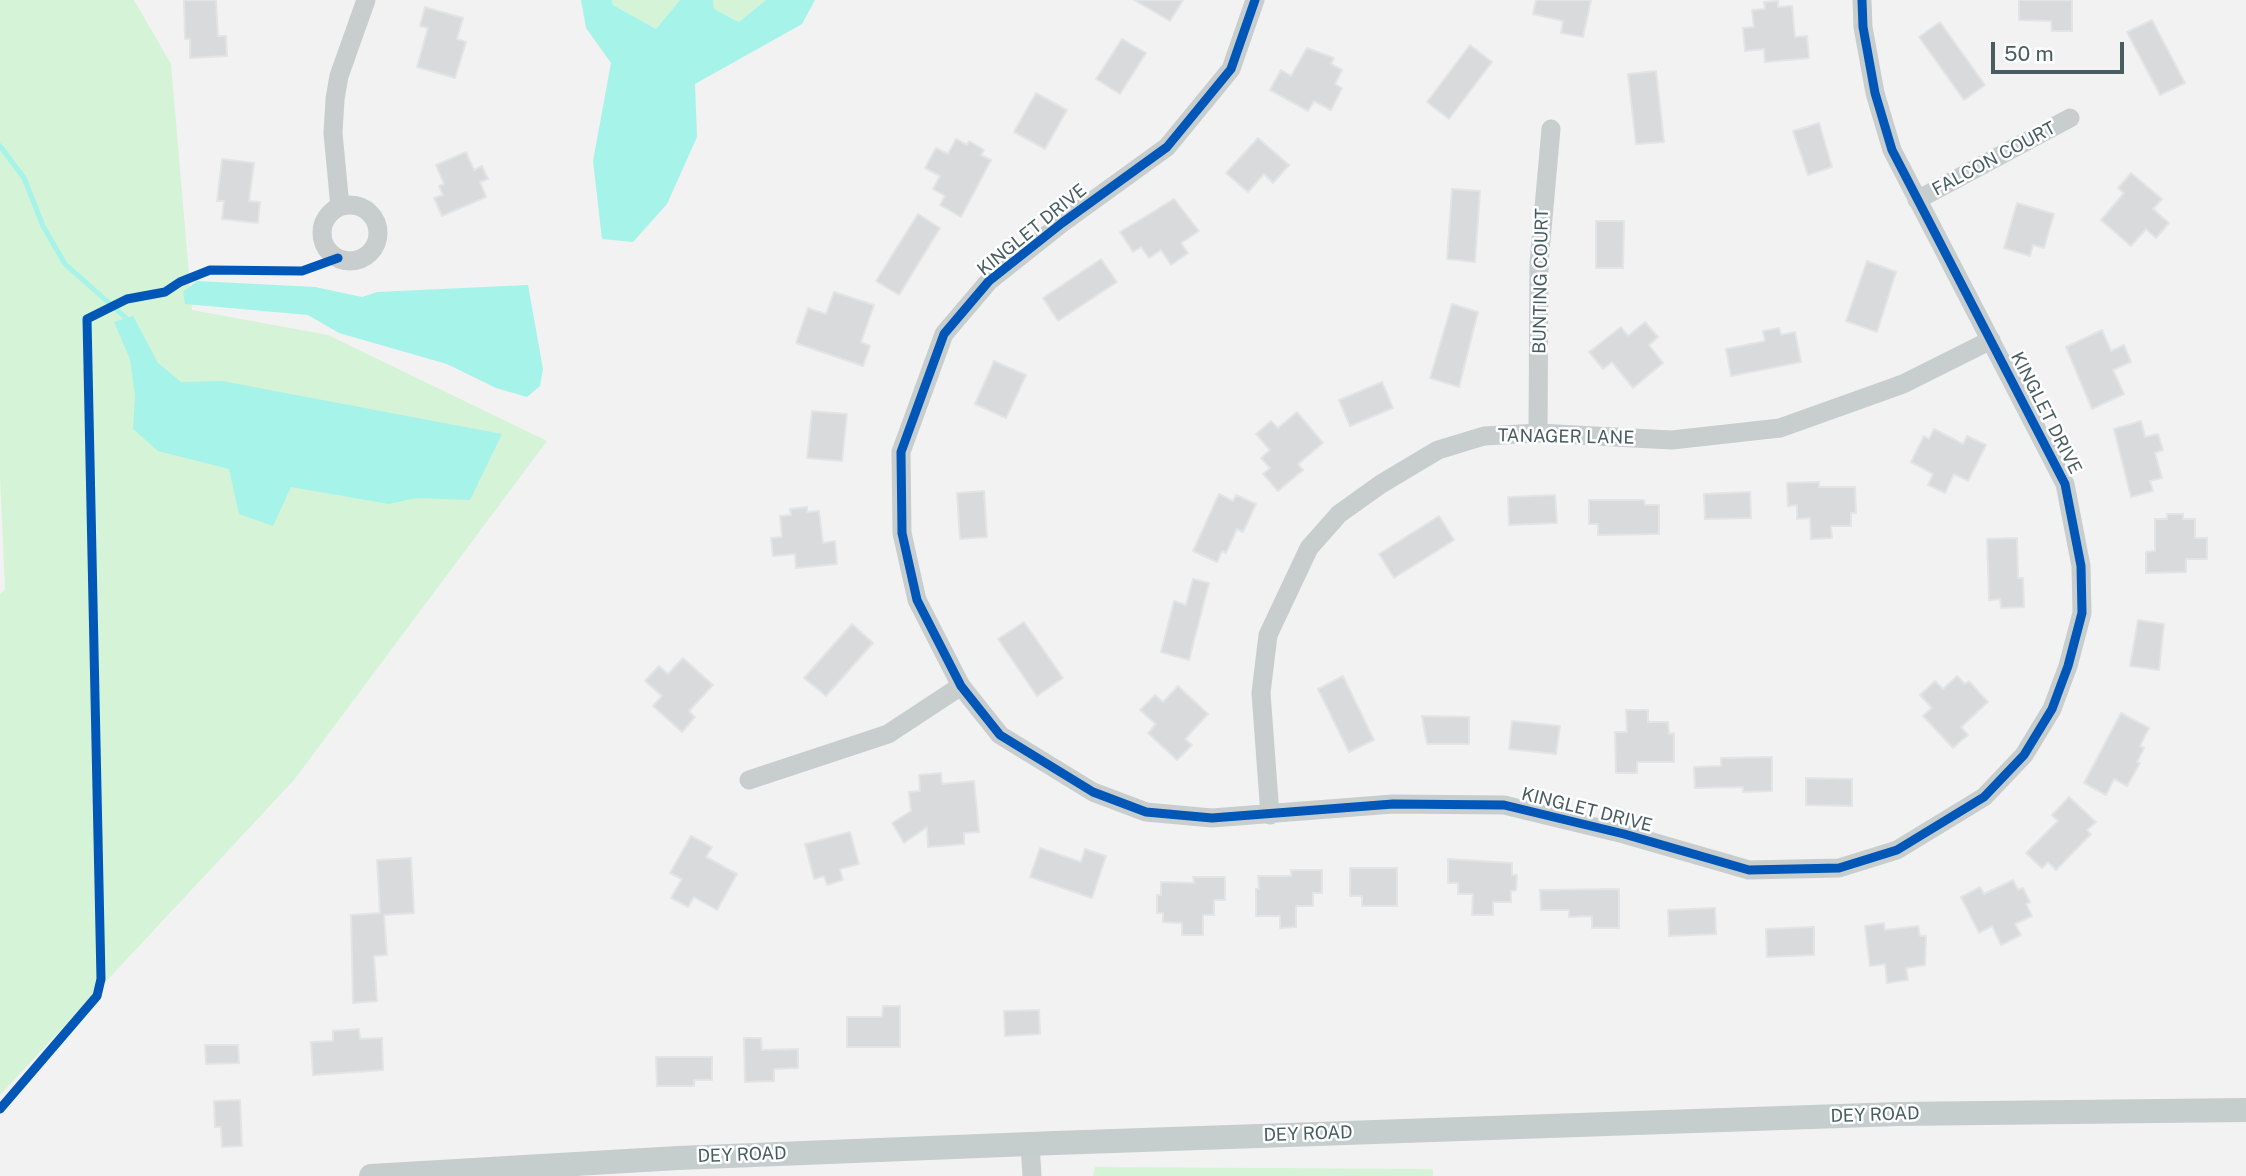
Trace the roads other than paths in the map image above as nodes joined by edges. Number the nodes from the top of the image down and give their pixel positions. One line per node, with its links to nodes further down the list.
1 (366, 0): 7 (street)
2 (1255, 0): 10 (street, KINGLET DRIVE)
3 (1862, 0): 6 (street, KINGLET DRIVE)
4 (2070, 118): 6 (street, FALCON COURT)
5 (1551, 129): 9 (street, BUNTING COURT)
6 (1917, 200): 8 (street, KINGLET DRIVE)
7 (340, 207)
8 (1991, 340): 9 (street, TANAGER LANE); 12 (street, KINGLET DRIVE)
9 (1538, 433): 12 (street, TANAGER LANE)
10 (961, 686): 11 (street); 12 (street, KINGLET DRIVE)
11 (749, 780)
12 (1270, 816)
13 (2246, 1110): 14 (main road, DEY ROAD)
14 (1030, 1144): 15 (main road, DEY ROAD); 17 (street)
15 (433, 1174): 16 (main road, DEY ROAD)
16 (371, 1176)
17 (1032, 1176)

